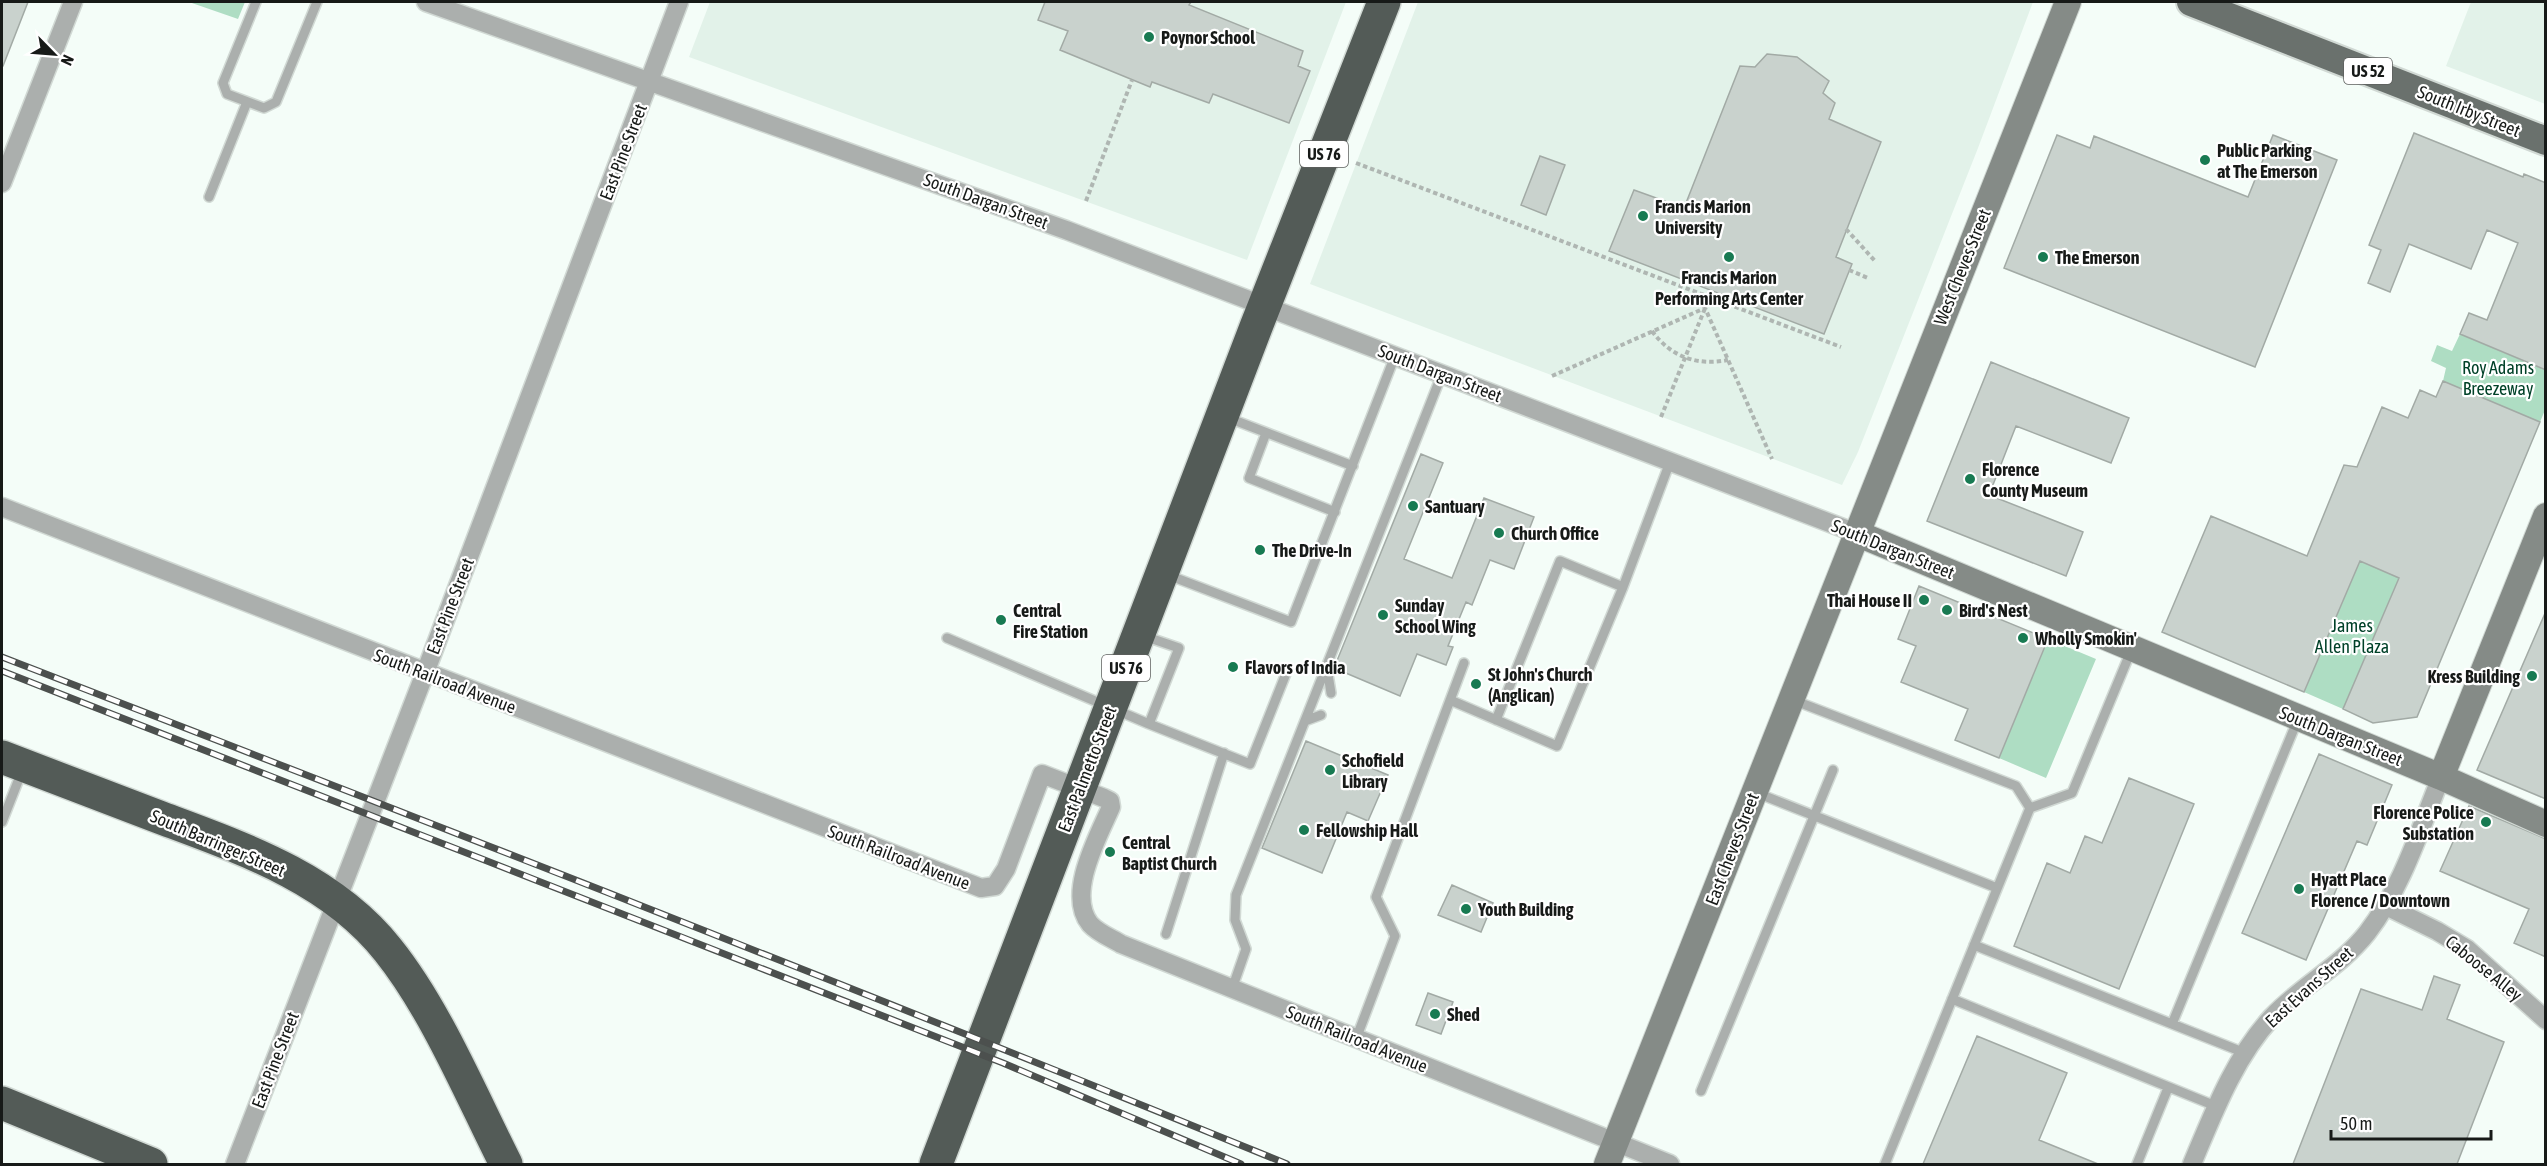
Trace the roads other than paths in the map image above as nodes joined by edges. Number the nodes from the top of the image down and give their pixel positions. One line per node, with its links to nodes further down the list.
1 (73, 2): 12 (street)
2 (256, 2): 10 (lane)
3 (317, 2): 10 (lane)
4 (426, 2): 9 (street, South Dargan Street)
5 (679, 2): 9 (street, East Pine Street)
6 (1384, 2): 14 (highway, US 76)
7 (2068, 2): 30 (main road, West Cheves Street)
8 (2191, 2): 11 (main road, South Irby Street / US 52)
9 (650, 81): 14 (street, South Dargan Street); 39 (street, East Pine Street)
10 (247, 102): 13 (lane)
11 (2546, 141)
12 (2, 183)
13 (209, 197)
14 (1264, 306): 15 (street, South Dargan Street); 17 (highway, East Palmetto Street / US 76)
15 (1395, 356): 16 (street, South Dargan Street); 20 (lane)
16 (1442, 374): 19 (street, South Dargan Street); 37 (lane)
17 (1223, 416): 18 (lane); 31 (highway, East Palmetto Street / US 76)
18 (1266, 433): 20 (lane); 23 (lane)
19 (1670, 462): 30 (street, South Dargan Street); 32 (lane)
20 (1353, 466): 28 (lane)
21 (1277, 477): 23 (lane)
22 (1295, 484): 25 (lane)
23 (1273, 488): 25 (lane)
24 (1314, 491): 26 (lane)
25 (1291, 495): 26 (lane)
26 (1309, 502): 28 (lane)
27 (2, 507): 39 (street, South Railroad Avenue)
28 (1335, 512): 31 (lane)
29 (2546, 516): 52 (main road)
30 (1856, 533): 35 (main road, South Dargan Street); 41 (main road, East Cheves Street)
31 (1162, 573): 33 (highway, East Palmetto Street / US 76)
32 (1623, 587): 46 (lane); 46 (lane)
33 (1139, 634): 43 (highway, East Palmetto Street / US 76); 48 (lane)
34 (947, 638): 43 (lane)
35 (2132, 649): 45 (main road, South Dargan Street); 55 (lane)
36 (1464, 663): 42 (lane)
37 (1327, 665): 40 (lane); 47 (lane)
38 (1287, 671): 49 (lane)
39 (425, 673): 53 (street, South Railroad Avenue); 60 (street, East Pine Street)
40 (1331, 693)
41 (1791, 699): 54 (main road, East Cheves Street); 55 (lane)
42 (1450, 700): 46 (lane); 68 (lane)
43 (1110, 708): 48 (lane); 53 (highway, East Palmetto Street / US 76)
44 (1321, 715): 47 (lane)
45 (2299, 719): 52 (main road, South Dargan Street); 67 (lane)
46 (1497, 720)
47 (1305, 721): 64 (lane)
48 (1149, 724): 49 (lane)
49 (1224, 753): 62 (lane)
50 (13, 762): 57 (lane); 60 (highway, South Barringer Street)
51 (1833, 770): 56 (lane)
52 (2441, 777): 58 (main road, South Dargan Street); 61 (street, East Evans Street)
53 (1080, 788): 64 (street, South Railroad Avenue); 78 (highway, East Palmetto Street / US 76)
54 (1754, 791): 56 (lane); 74 (main road, East Cheves Street)
55 (2030, 808): 59 (lane)
56 (1814, 815): 59 (lane); 71 (lane)
57 (2, 822)
58 (2546, 824)
59 (1997, 888): 63 (lane)
60 (337, 899): 76 (street, East Pine Street); 77 (highway, South Barringer Street)
61 (2386, 906): 66 (street, Caboose Alley); 69 (street, East Evans Street)
62 (1166, 934)
63 (1974, 945): 65 (lane); 67 (lane)
64 (1232, 989): 68 (street, South Railroad Avenue)
65 (1952, 999): 70 (lane); 80 (lane)
66 (2546, 1020)
67 (2172, 1024): 69 (lane)
68 (1356, 1039): 74 (street, South Railroad Avenue)
69 (2245, 1053): 73 (street, East Evans Street)
70 (2168, 1088): 73 (lane); 81 (lane)
71 (1701, 1091)
72 (2, 1103): 75 (highway)
73 (2218, 1107): 82 (street, East Evans Street)
74 (1611, 1154): 79 (street, South Railroad Avenue)
75 (150, 1164)
76 (235, 1164)
77 (506, 1164)
78 (936, 1164)
79 (1670, 1164)
80 (1885, 1164)
81 (2137, 1164)
82 (2192, 1164)

